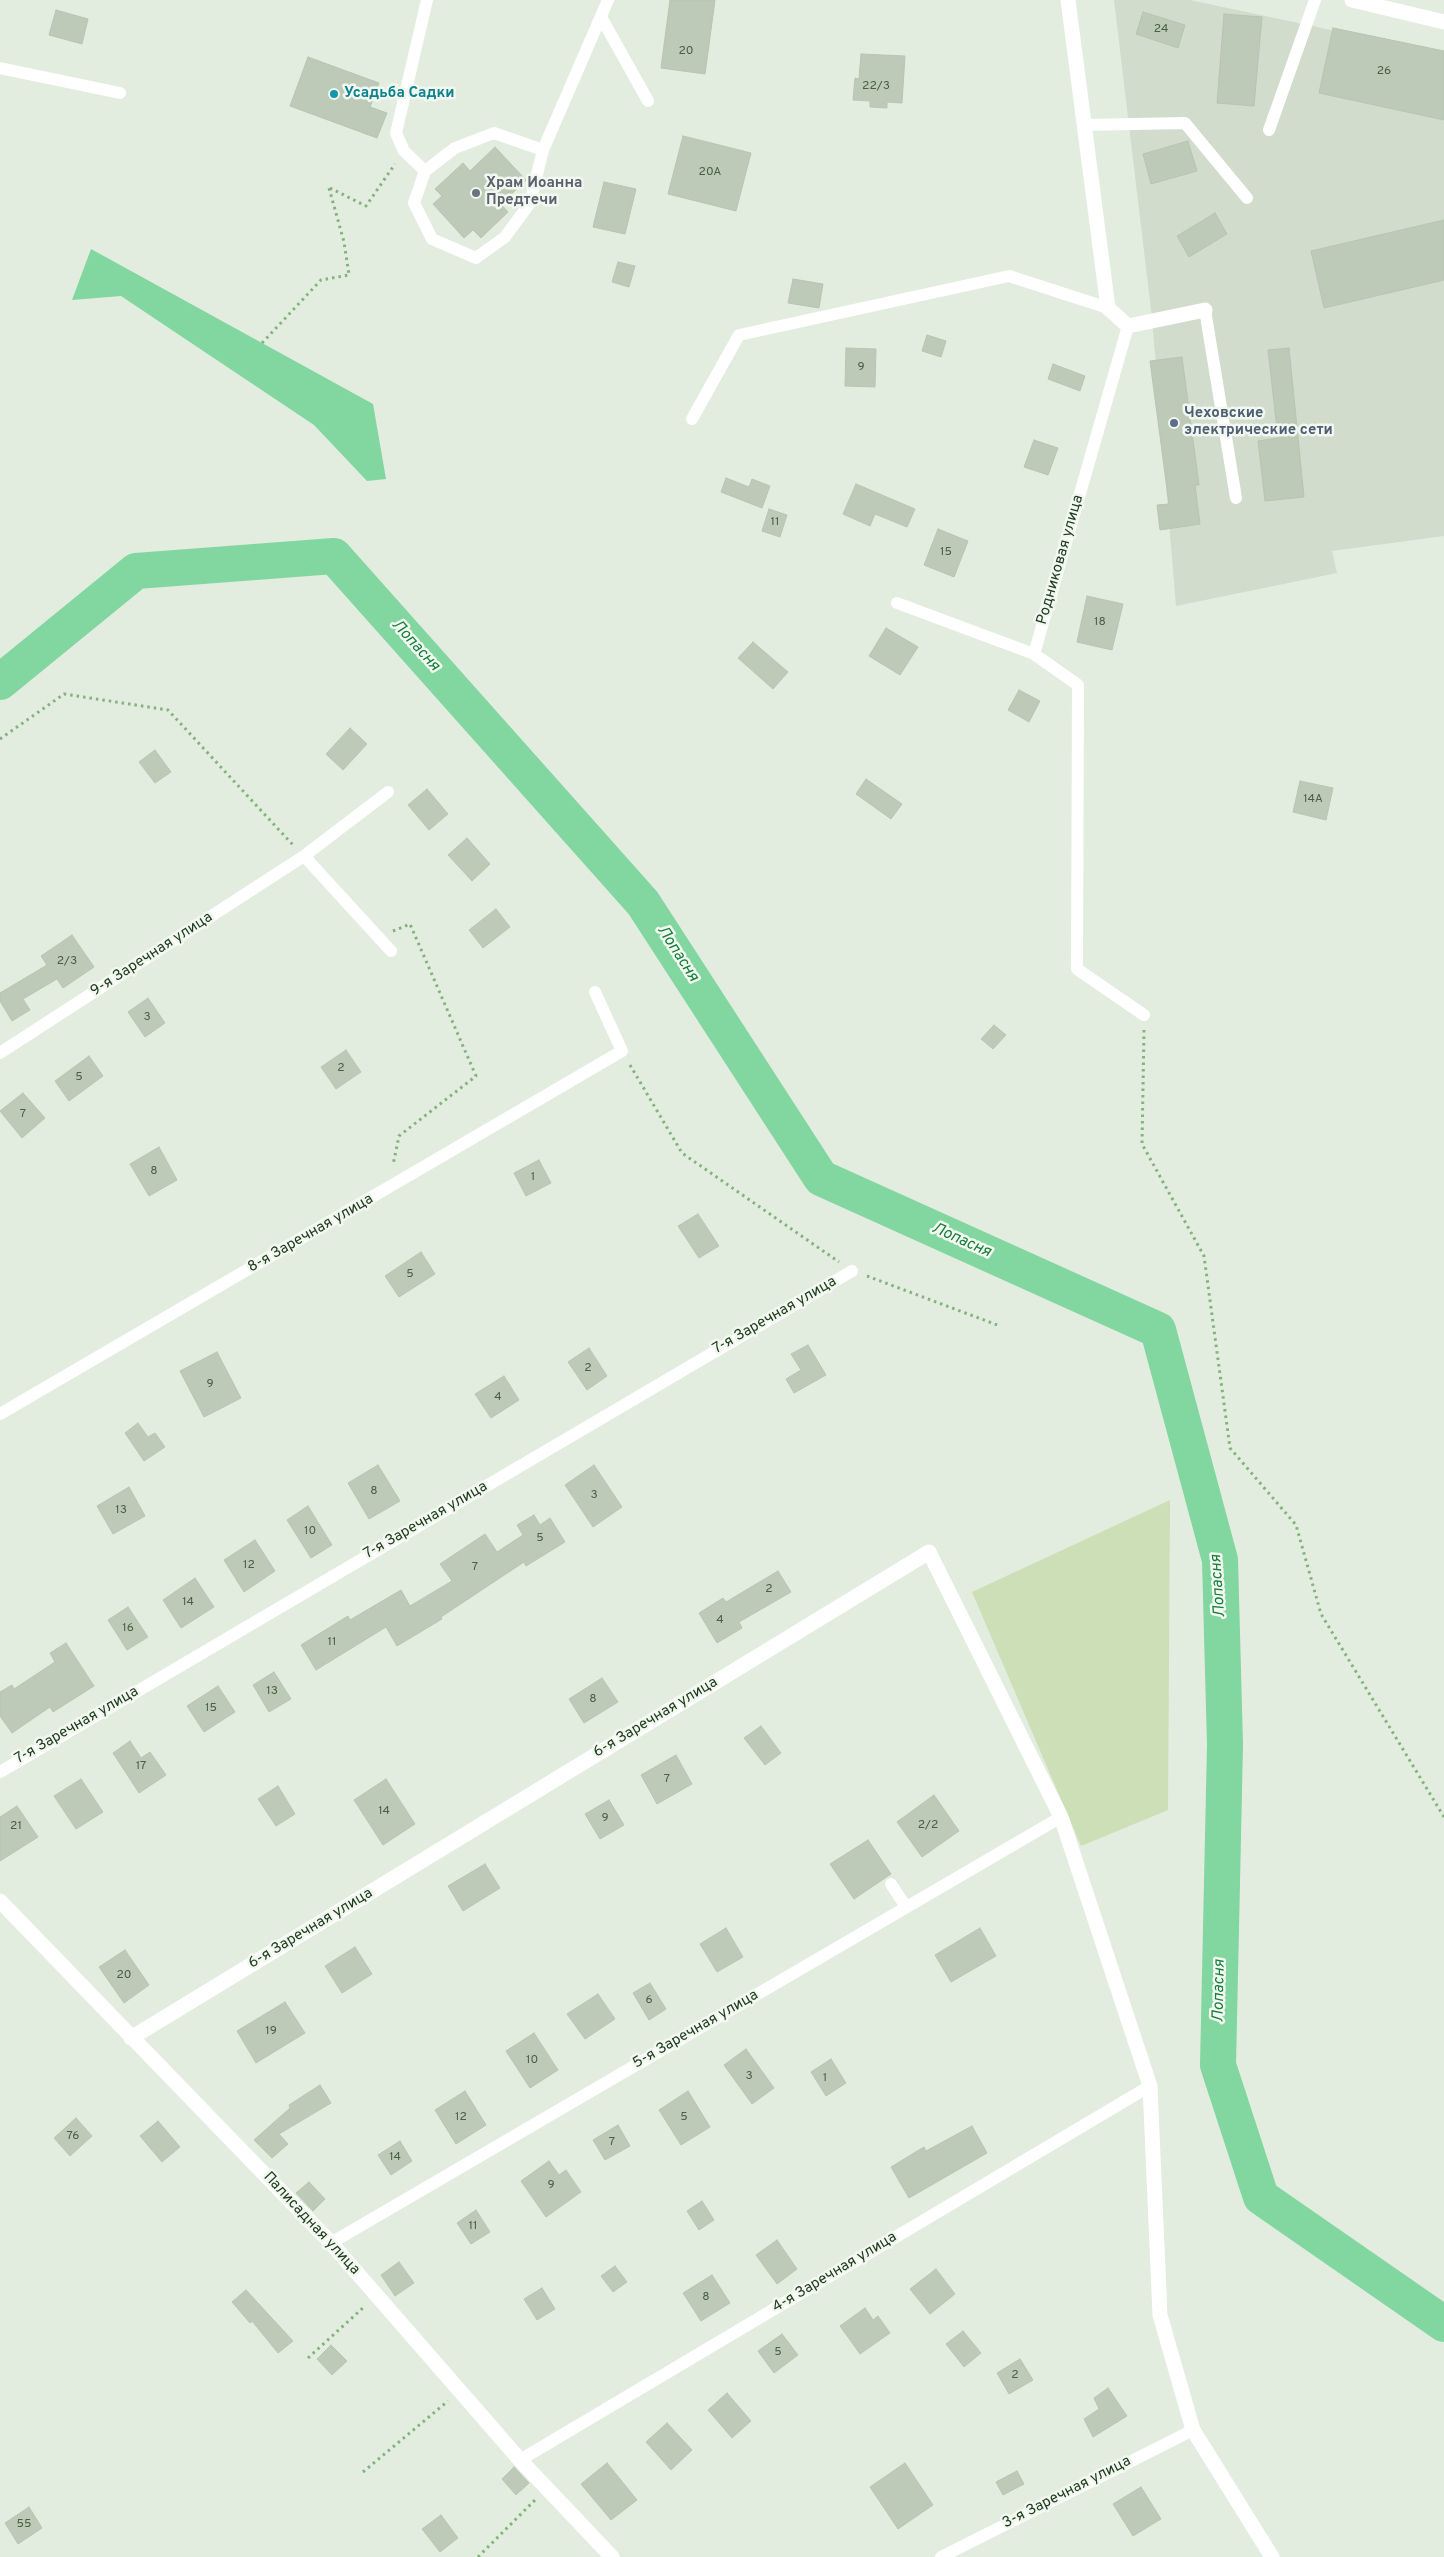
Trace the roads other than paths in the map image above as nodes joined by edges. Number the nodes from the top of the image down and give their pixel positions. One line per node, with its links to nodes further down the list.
1 (427, 0): 14 (lane)
2 (608, 0): 6 (lane)
3 (1068, 0): 11 (street)
4 (1315, 0): 12 (lane)
5 (1352, 0): 7 (street)
6 (601, 17): 10 (lane); 13 (lane)
7 (1444, 22)
8 (0, 68): 9 (lane)
9 (120, 93)
10 (648, 101)
11 (1084, 125): 15 (lane); 16 (street)
12 (1269, 130)
13 (543, 150): 14 (lane); 14 (lane)
14 (426, 171)
15 (1247, 198)
16 (1108, 308): 18 (street); 19 (lane)
17 (1204, 310): 18 (street); 20 (lane)
18 (1128, 326): 22 (lane, Родниковая улица)
19 (692, 419)
20 (1236, 498)
21 (898, 603): 22 (lane)
22 (1034, 654): 27 (lane)
23 (388, 792): 24 (lane, 9-я Заречная улица)
24 (304, 856): 25 (lane); 28 (lane, 9-я Заречная улица)
25 (391, 951)
26 (595, 992): 30 (lane, 8-я Заречная улица)
27 (1144, 1015)
28 (0, 1053)
29 (852, 1271): 31 (lane, 7-я Заречная улица)
30 (0, 1414)
31 (0, 1772)
32 (1061, 1817): 35 (lane, 5-я Заречная улица); 36 (street, 6-я Заречная улица); 37 (street)
33 (890, 1884): 35 (lane)
34 (0, 1901): 36 (street, Палисадная улица)
35 (906, 1907): 38 (lane, 5-я Заречная улица)
36 (131, 2038): 38 (street, Палисадная улица)
37 (1150, 2086): 39 (street); 40 (lane, 4-я Заречная улица)
38 (331, 2243): 40 (street, Палисадная улица)
39 (1193, 2430): 42 (lane, 3-я Заречная улица); 43 (street)
40 (520, 2460): 41 (street, Палисадная улица)
41 (612, 2557)
42 (941, 2557)
43 (1272, 2557)

